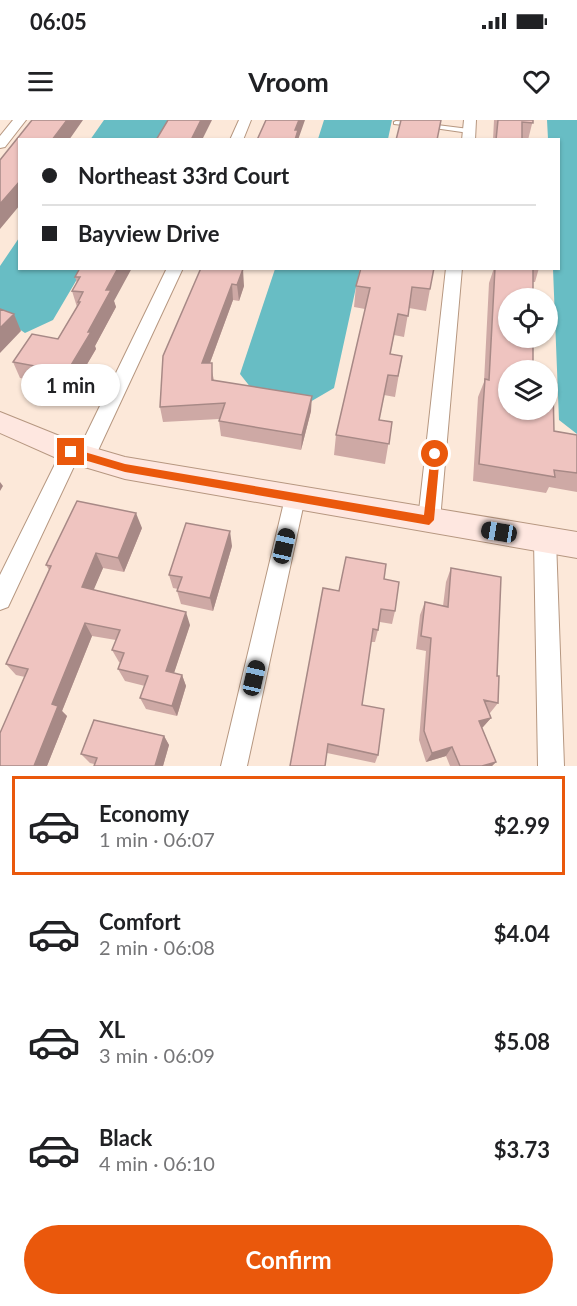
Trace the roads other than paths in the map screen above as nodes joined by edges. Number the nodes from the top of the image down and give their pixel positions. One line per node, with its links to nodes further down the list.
1 (20, 120): 6 (street)
2 (245, 120): 5 (street)
3 (396, 123): 4 (lane)
4 (469, 130)
5 (237, 138)
6 (0, 144)
7 (174, 270): 10 (street)
8 (454, 270): 12 (street)
9 (0, 422): 10 (street)
10 (78, 455): 11 (street); 15 (street)
11 (296, 498): 12 (street); 16 (street)
12 (429, 520): 13 (street)
13 (545, 540): 14 (street); 17 (street)
14 (577, 545)
15 (0, 599)
16 (234, 766)
17 (551, 766)

